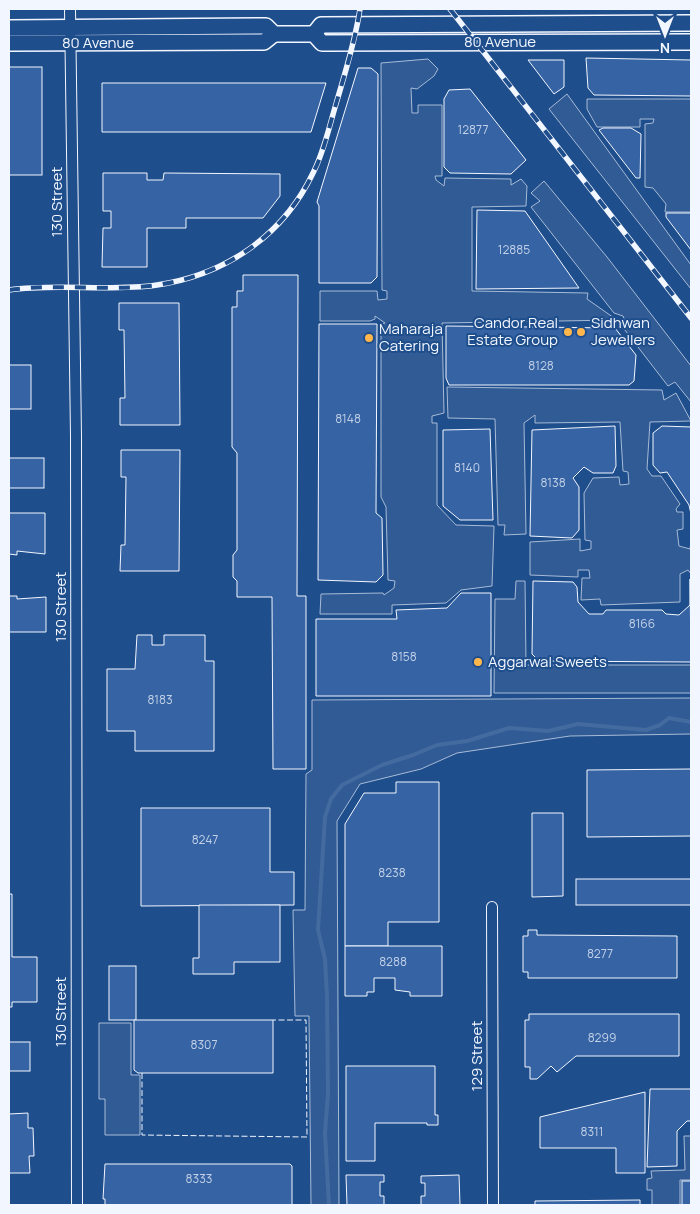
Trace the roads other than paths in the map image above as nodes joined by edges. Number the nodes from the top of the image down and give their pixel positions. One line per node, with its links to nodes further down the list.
1 (70, 9): 4 (street, 130 Street)
2 (691, 23): 3 (main road, 80 Avenue)
3 (609, 24): 7 (main road, 80 Avenue); 8 (main road)
4 (71, 27): 5 (main road, 80 Avenue); 6 (main road, 80 Avenue); 11 (street, 130 Street)
5 (9, 28)
6 (274, 34): 7 (main road, 80 Avenue); 11 (main road, 80 Avenue)
7 (314, 34): 8 (main road, 80 Avenue)
8 (568, 42): 9 (main road, 80 Avenue)
9 (691, 42)
10 (9, 43): 11 (main road, 80 Avenue)
11 (72, 43): 13 (street, 130 Street)
12 (492, 907): 14 (street, 129 Street)
13 (77, 1205)
14 (493, 1205)

